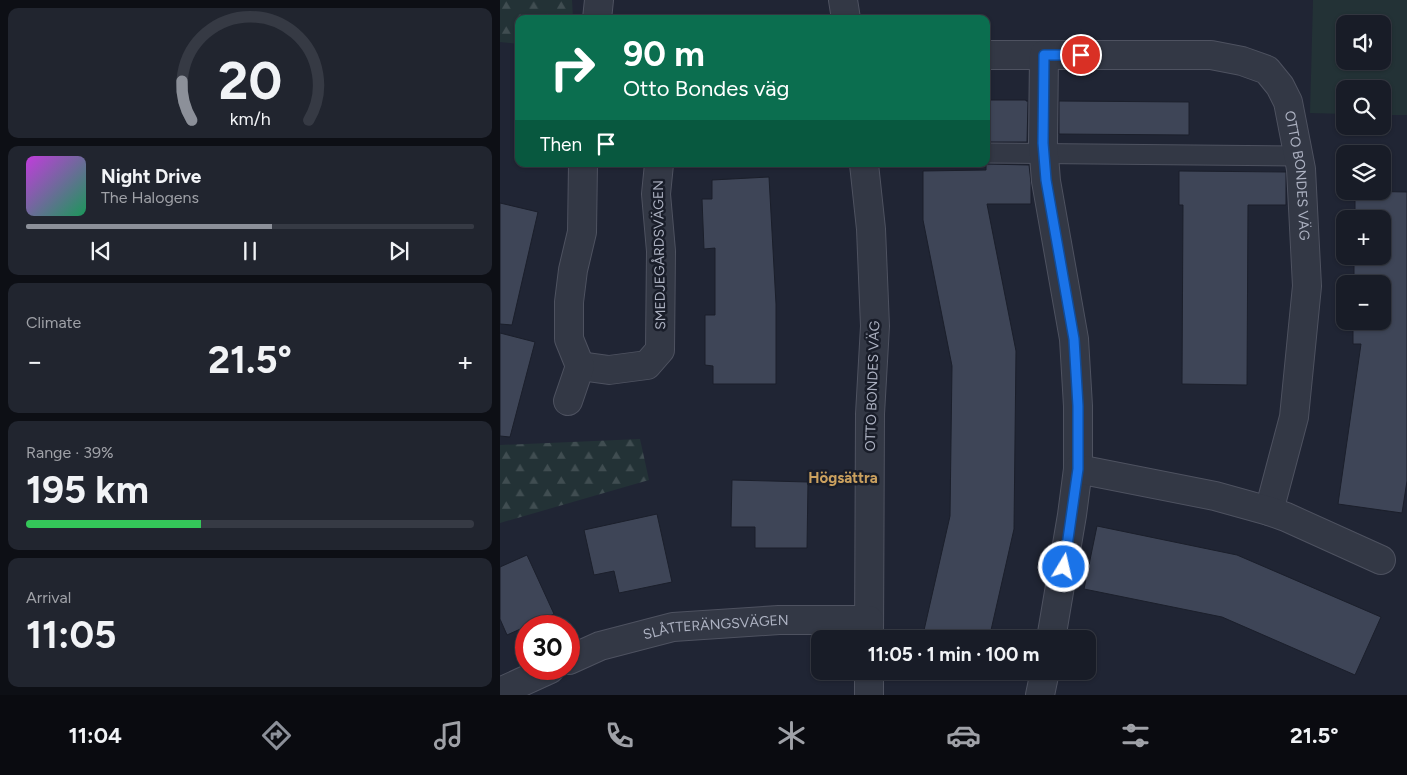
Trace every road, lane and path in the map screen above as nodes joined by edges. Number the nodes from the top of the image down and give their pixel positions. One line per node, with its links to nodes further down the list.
1 (599, 0): 3 (street)
2 (843, 0): 4 (street)
3 (597, 15)
4 (845, 15)
5 (990, 55): 6 (street, OTTO BONDES VÄG)
6 (1044, 55): 8 (street); 9 (street, OTTO BONDES VÄG)
7 (990, 153): 8 (lane)
8 (1044, 154): 9 (lane); 15 (street)
9 (1298, 156): 16 (street, OTTO BONDES VÄG)
10 (582, 167): 13 (street)
11 (659, 167): 13 (street, SMEDJEGÅRDSVÄGEN)
12 (864, 167): 18 (street, OTTO BONDES VÄG)
13 (580, 366): 14 (street)
14 (568, 401)
15 (1078, 469): 16 (street); 19 (street)
16 (1268, 511): 17 (street)
17 (1381, 560)
18 (869, 629): 20 (street, SLÅTTERÄNGSVÄGEN)
19 (1053, 630)
20 (580, 655)
21 (526, 680): 24 (street)
22 (870, 680): 25 (street)
23 (1042, 680): 26 (street)
24 (500, 692)
25 (869, 695)
26 (1040, 695)

